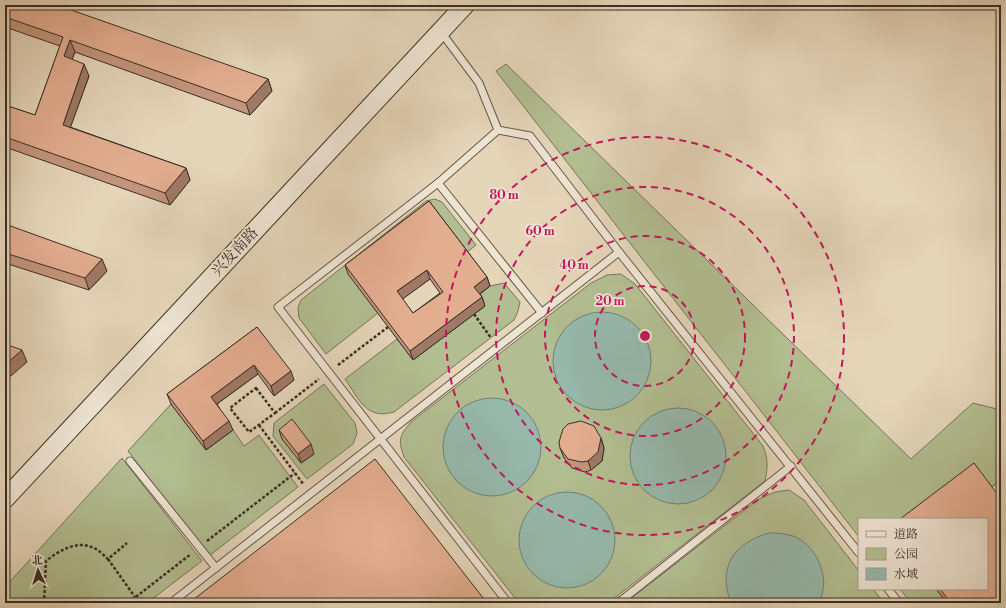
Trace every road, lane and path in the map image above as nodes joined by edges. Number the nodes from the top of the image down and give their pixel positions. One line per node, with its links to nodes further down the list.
1 (465, 5): 2 (street, 兴发南路)
2 (441, 31): 3 (lane); 20 (street, 兴发南路)
3 (498, 130): 4 (lane); 5 (lane)
4 (438, 182): 6 (lane); 10 (lane)
5 (619, 252): 6 (lane); 15 (lane)
6 (542, 313): 9 (lane)
7 (474, 314): 9 (path)
8 (388, 327): 10 (path)
9 (498, 347): 13 (lane)
10 (328, 372): 11 (path); 13 (lane)
11 (275, 412): 12 (path); 12 (path)
12 (259, 425): 16 (path)
13 (380, 438): 19 (lane); 31 (lane)
14 (130, 461): 22 (lane)
15 (791, 466): 23 (lane); 32 (lane)
16 (294, 472): 19 (path); 22 (path)
17 (1001, 485): 18 (lane)
18 (992, 492)
19 (311, 493): 25 (lane)
20 (5, 499)
21 (127, 543): 24 (path)
22 (199, 548): 25 (lane); 27 (path)
23 (858, 552)
24 (108, 559): 27 (path); 28 (path)
25 (216, 568): 30 (lane)
26 (889, 590): 33 (lane)
27 (135, 597): 29 (path)
28 (44, 603)
29 (128, 603)
30 (172, 603)
31 (508, 603)
32 (618, 603)
33 (899, 603)

